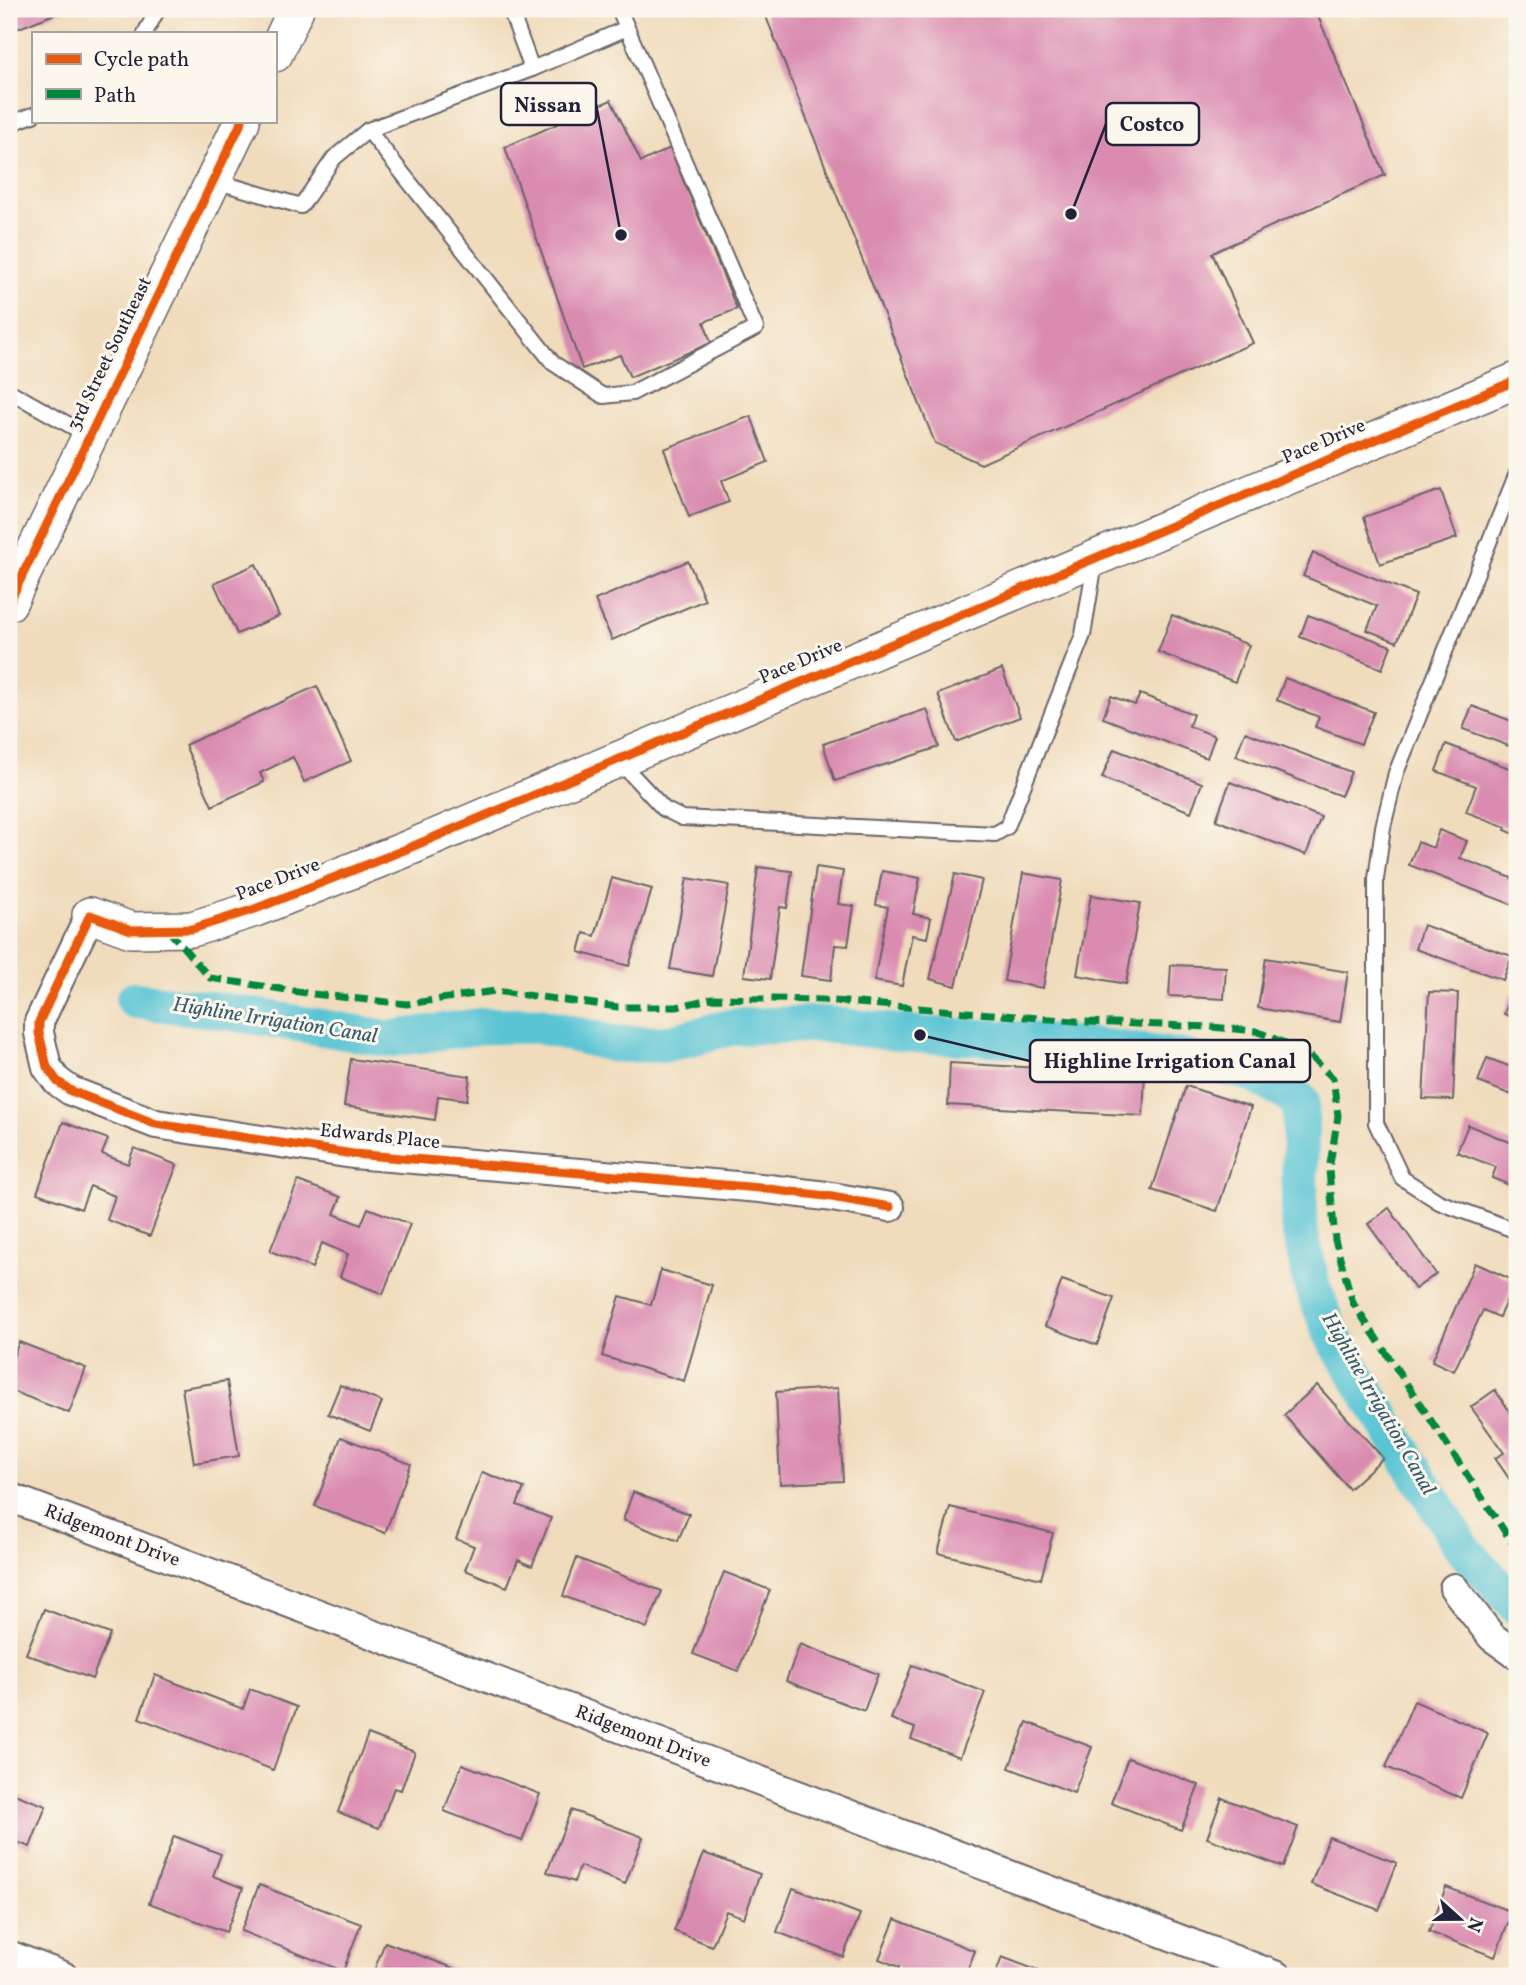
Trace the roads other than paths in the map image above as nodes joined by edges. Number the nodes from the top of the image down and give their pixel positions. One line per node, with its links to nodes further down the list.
1 (158, 9): 6 (lane)
2 (296, 9): 7 (street)
3 (510, 9): 8 (lane)
4 (619, 9): 5 (lane)
5 (627, 28): 8 (lane); 12 (lane)
6 (146, 32)
7 (276, 52)
8 (532, 69): 12 (lane)
9 (32, 115): 11 (lane)
10 (242, 122): 13 (street, 3rd Street Southeast)
11 (9, 124)
12 (368, 130): 13 (lane)
13 (213, 180): 16 (street, 3rd Street Southeast)
14 (1517, 380): 18 (street, Pace Drive)
15 (9, 390): 16 (lane)
16 (89, 436): 19 (street, 3rd Street Southeast)
17 (1517, 472): 23 (lane)
18 (1095, 557): 20 (street, Pace Drive); 20 (lane)
19 (9, 603)
20 (618, 759): 21 (street, Pace Drive)
21 (90, 915): 22 (street, Edwards Place)
22 (890, 1207)
23 (1517, 1231)
24 (9, 1497): 29 (street, Ridgemont Drive)
25 (1454, 1588): 26 (street)
26 (1517, 1655)
27 (9, 1955): 28 (street)
28 (63, 1976)
29 (1277, 1976)

